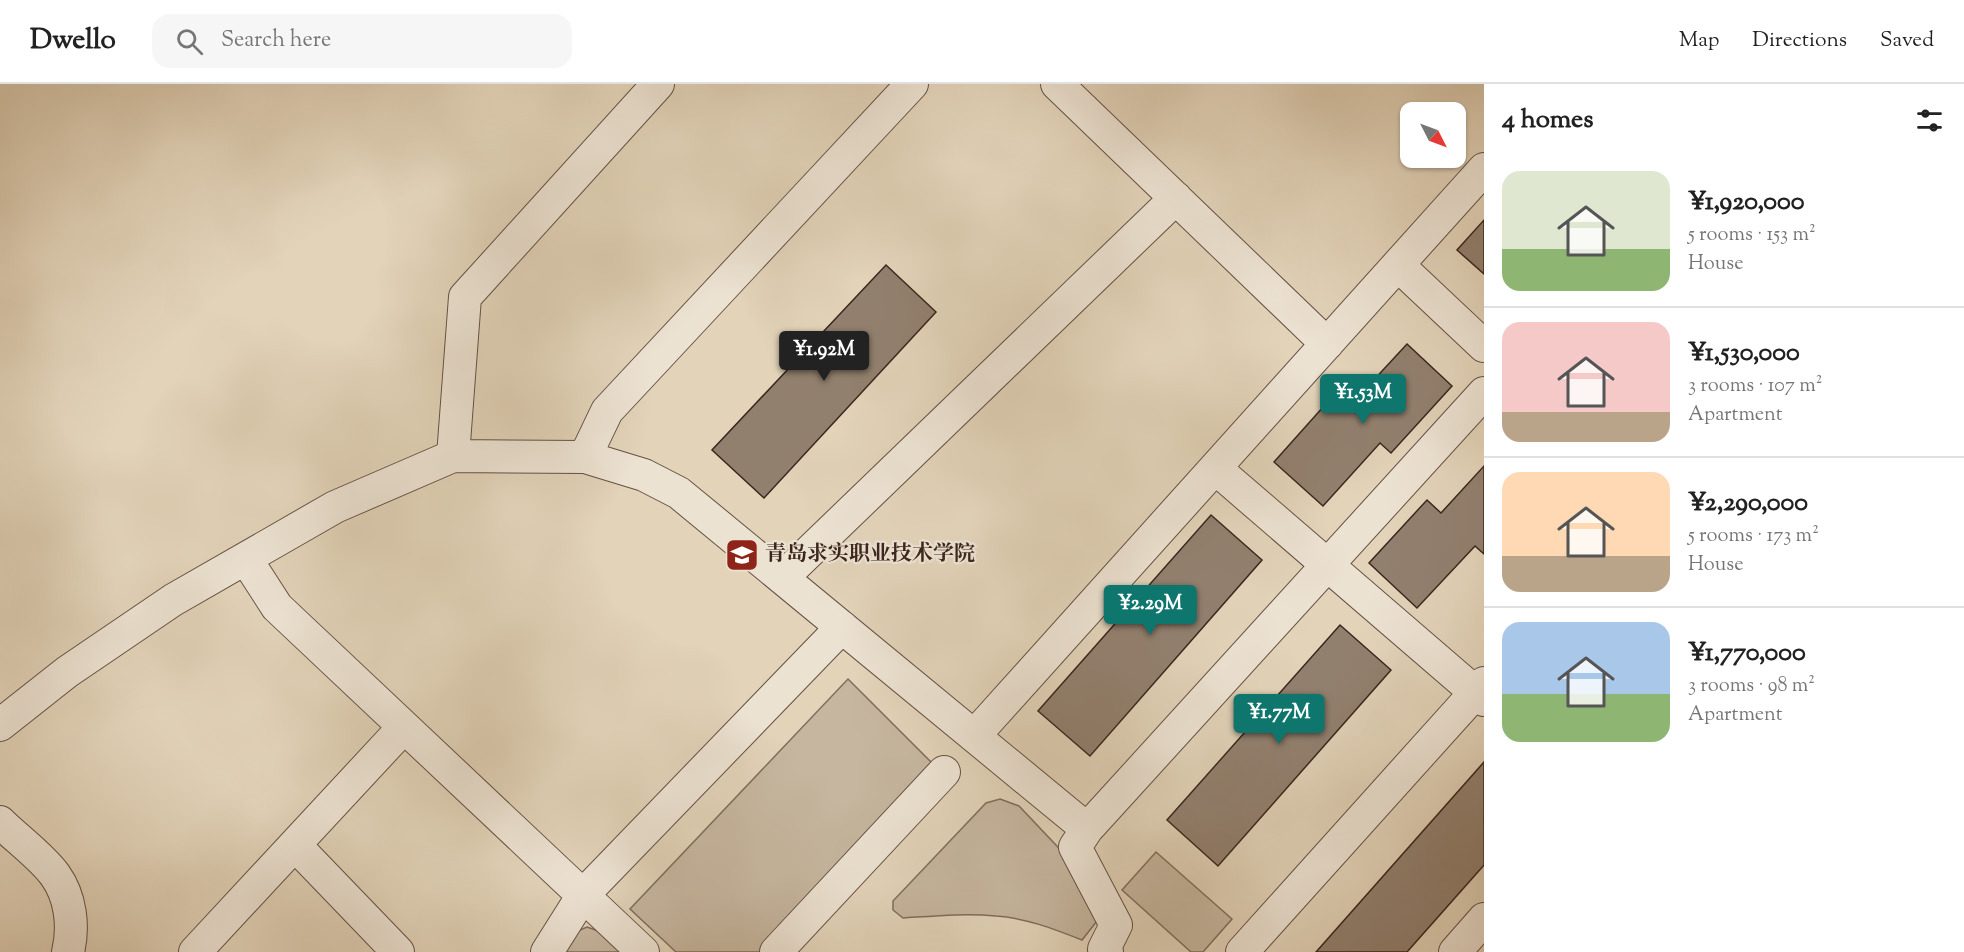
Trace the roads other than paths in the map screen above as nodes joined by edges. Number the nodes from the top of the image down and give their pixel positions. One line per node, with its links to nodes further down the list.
1 (658, 84): 10 (lane)
2 (912, 84): 11 (lane)
3 (1057, 84): 5 (lane)
4 (1484, 170): 6 (lane)
5 (1176, 198): 7 (lane); 15 (lane)
6 (1398, 265): 7 (lane); 8 (lane)
7 (1327, 344): 12 (lane)
8 (1484, 346)
9 (1484, 393): 14 (lane)
10 (453, 456): 11 (lane); 13 (lane)
11 (585, 457): 15 (lane)
12 (1215, 468): 14 (lane); 20 (lane)
13 (246, 559): 18 (lane); 19 (lane)
14 (1328, 565): 17 (lane); 23 (lane)
15 (782, 578): 16 (lane)
16 (842, 627): 20 (lane); 25 (lane)
17 (1481, 692): 34 (lane)
18 (0, 725)
19 (404, 727): 24 (lane); 25 (lane)
20 (974, 736): 23 (lane)
21 (944, 772): 32 (lane)
22 (0, 822): 27 (lane)
23 (1087, 829): 33 (lane)
24 (295, 845): 28 (lane); 29 (lane)
25 (583, 895): 30 (lane); 31 (lane)
26 (1484, 919): 35 (lane)
27 (69, 952)
28 (195, 952)
29 (398, 952)
30 (547, 952)
31 (644, 952)
32 (776, 952)
33 (1107, 952)
34 (1242, 952)
35 (1455, 952)

